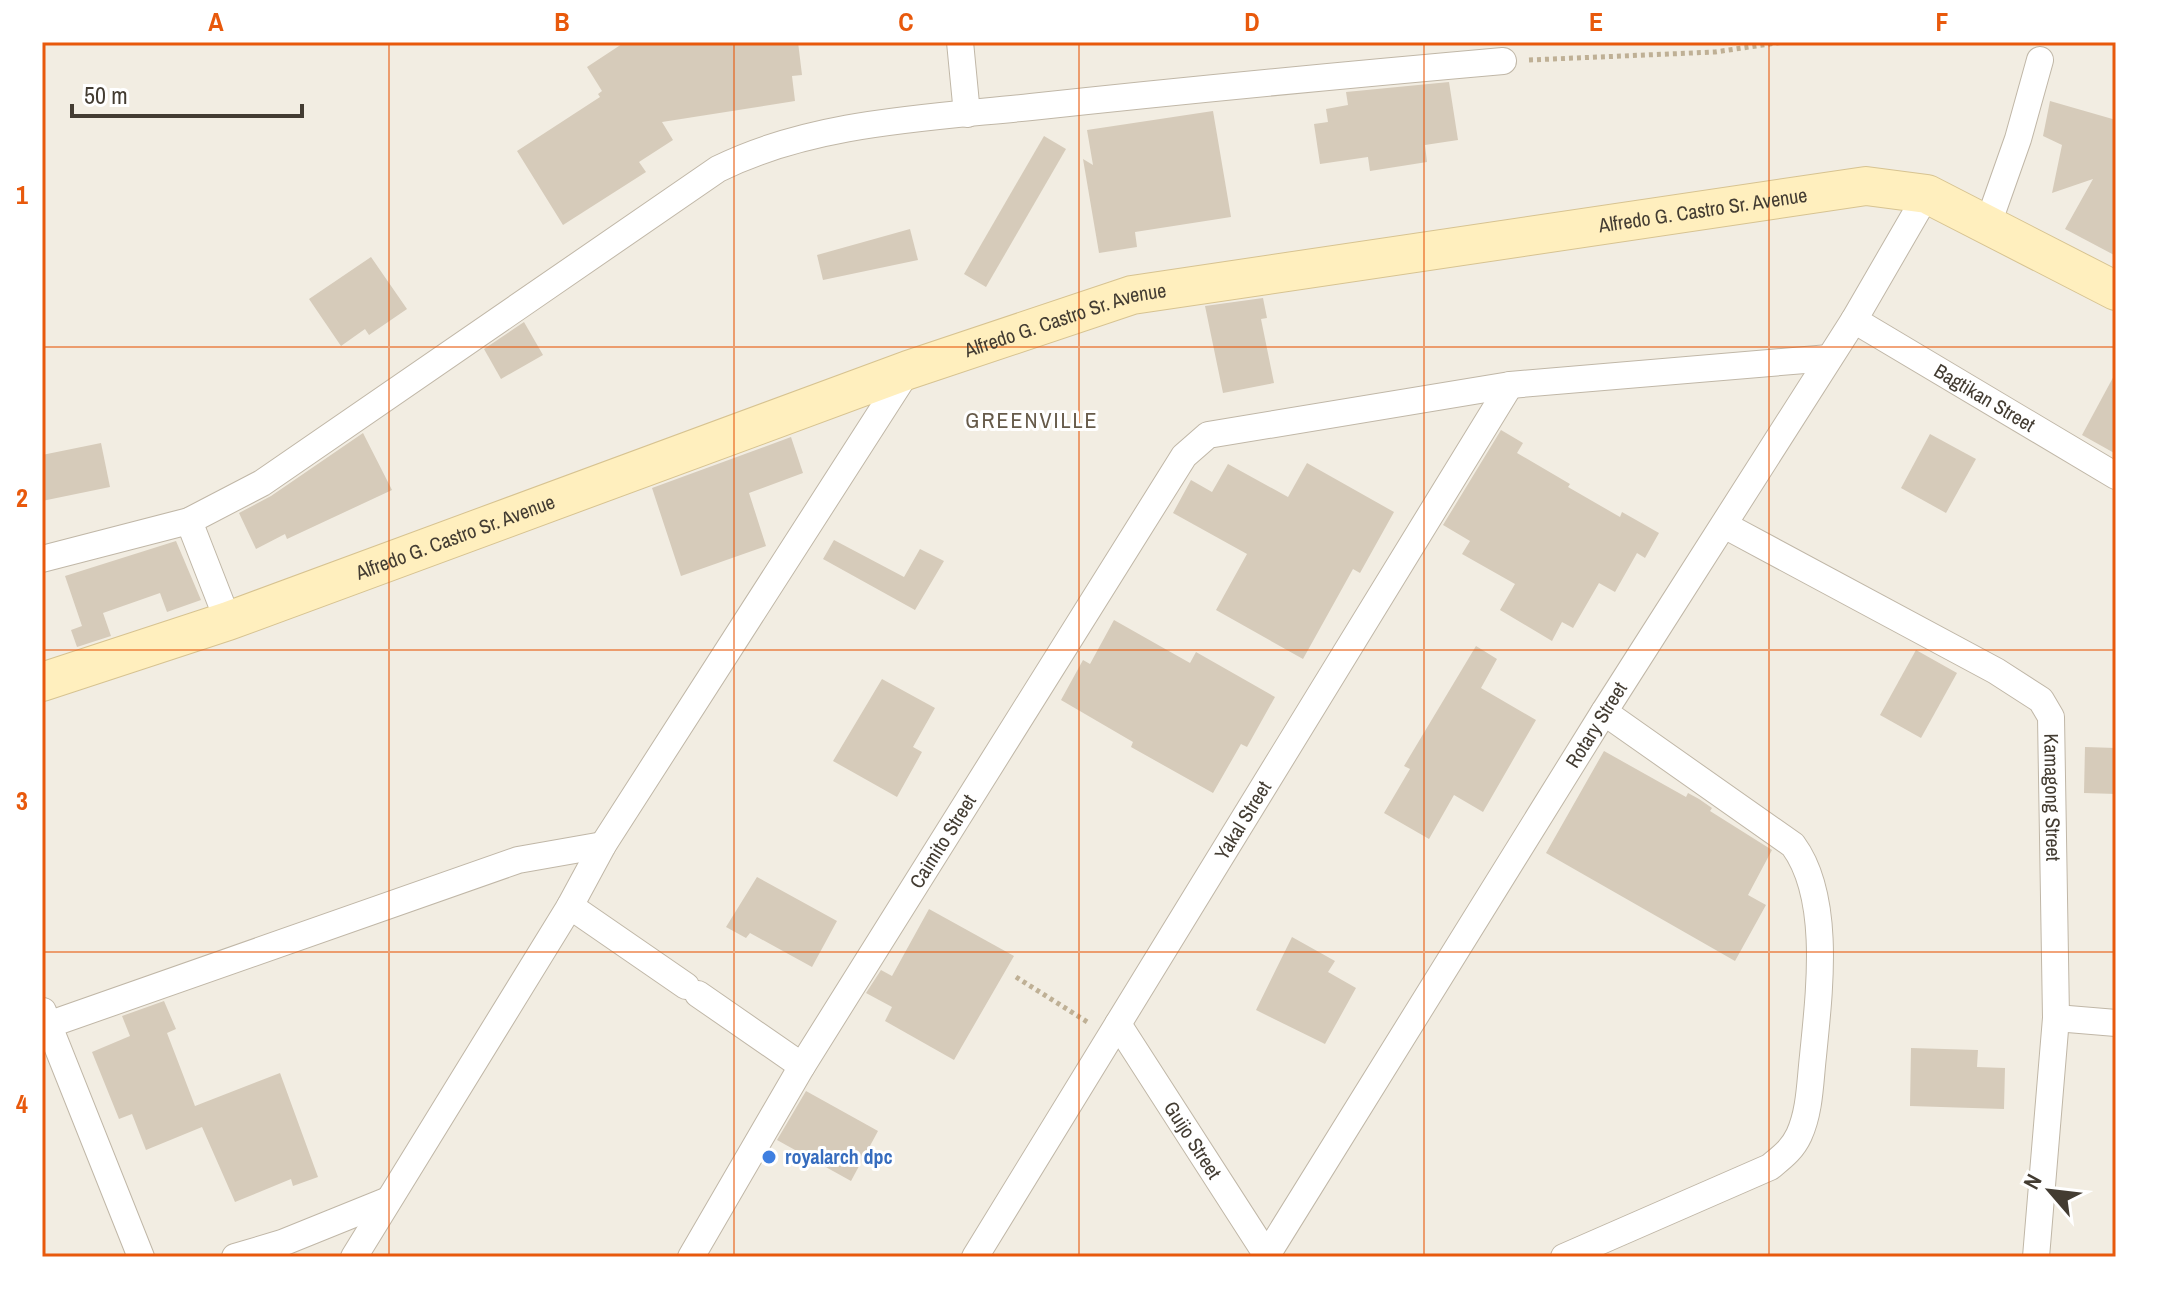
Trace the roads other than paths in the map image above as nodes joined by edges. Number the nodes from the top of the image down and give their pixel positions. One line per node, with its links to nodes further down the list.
1 (960, 42): 4 (street)
2 (2040, 60): 6 (street)
3 (1503, 61): 4 (street)
4 (967, 114): 13 (street)
5 (1927, 194): 6 (street, Alfredo G. Castro Sr. Avenue); 8 (street, Rotary Street); 10 (street, Alfredo G. Castro Sr. Avenue)
6 (1988, 224): 7 (street, Alfredo G. Castro Sr. Avenue)
7 (2116, 291)
8 (1854, 320): 9 (street, Rotary Street); 12 (street, Bagtikan Street)
9 (1829, 358): 11 (street); 14 (street, Rotary Street)
10 (908, 370): 16 (street, Alfredo G. Castro Sr. Avenue); 19 (street)
11 (1510, 385): 24 (street, Yakal Street); 25 (street, Caimito Street)
12 (2116, 476)
13 (189, 521): 15 (street); 16 (street)
14 (1726, 526): 18 (street, Rotary Street); 21 (street, Kamagong Street)
15 (42, 559)
16 (228, 621): 17 (street, Alfredo G. Castro Sr. Avenue)
17 (42, 682)
18 (1604, 712): 28 (street, Rotary Street); 33 (street)
19 (603, 845): 20 (street); 22 (street)
20 (570, 906): 25 (street); 26 (street)
21 (2056, 1018): 23 (street); 34 (street, Kamagong Street)
22 (44, 1020): 29 (street)
23 (2116, 1023)
24 (1118, 1024): 27 (street, Yakal Street); 28 (street, Guijo Street)
25 (802, 1066): 32 (street, Caimito Street)
26 (386, 1201): 30 (street); 31 (street)
27 (980, 1255)
28 (1268, 1256)
29 (141, 1257)
30 (235, 1257)
31 (354, 1257)
32 (691, 1257)
33 (1564, 1257)
34 (2036, 1257)

